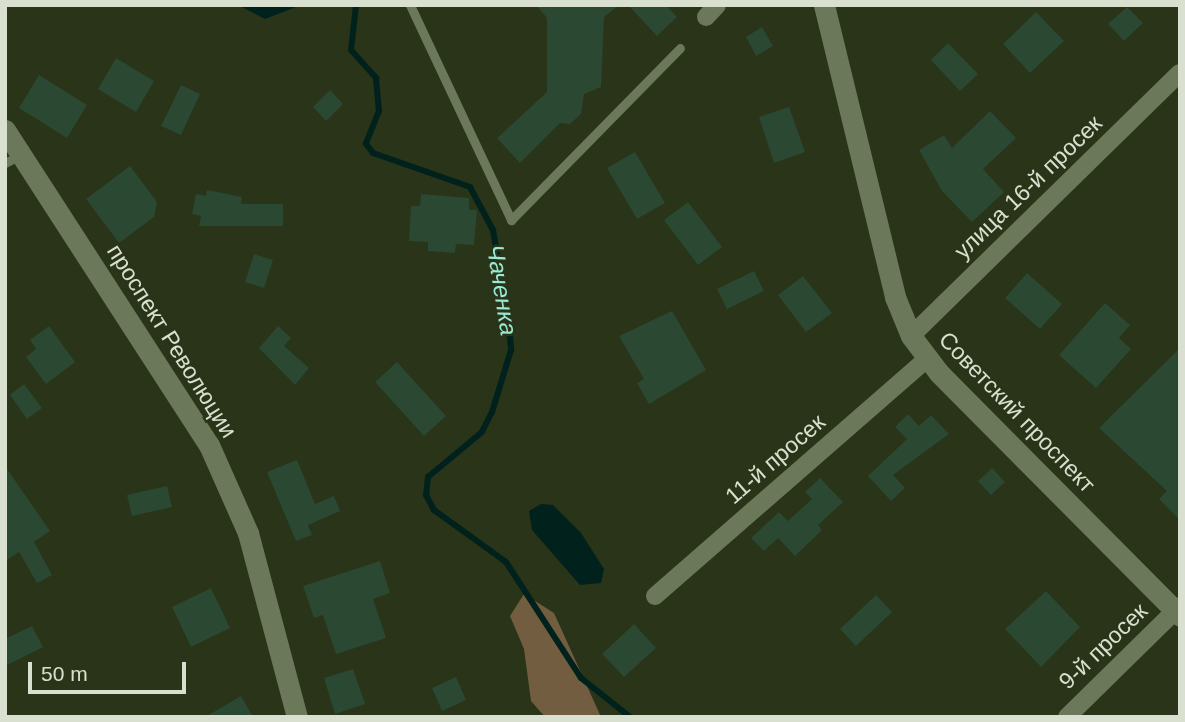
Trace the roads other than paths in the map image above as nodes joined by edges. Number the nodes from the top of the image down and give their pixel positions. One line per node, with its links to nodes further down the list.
1 (410, 5): 3 (lane)
2 (824, 5): 7 (street, Советский проспект)
3 (680, 48)
4 (1180, 73): 7 (street, улица 16-й просек)
5 (5, 130): 6 (street, проспект Революции)
6 (13, 159): 11 (street, проспект Революции)
7 (911, 337): 8 (street, Советский проспект)
8 (927, 359): 9 (street, 11-й просек); 10 (street, Советский проспект)
9 (655, 596)
10 (1178, 611): 12 (street, 9-й просек)
11 (297, 717)
12 (1066, 717)

